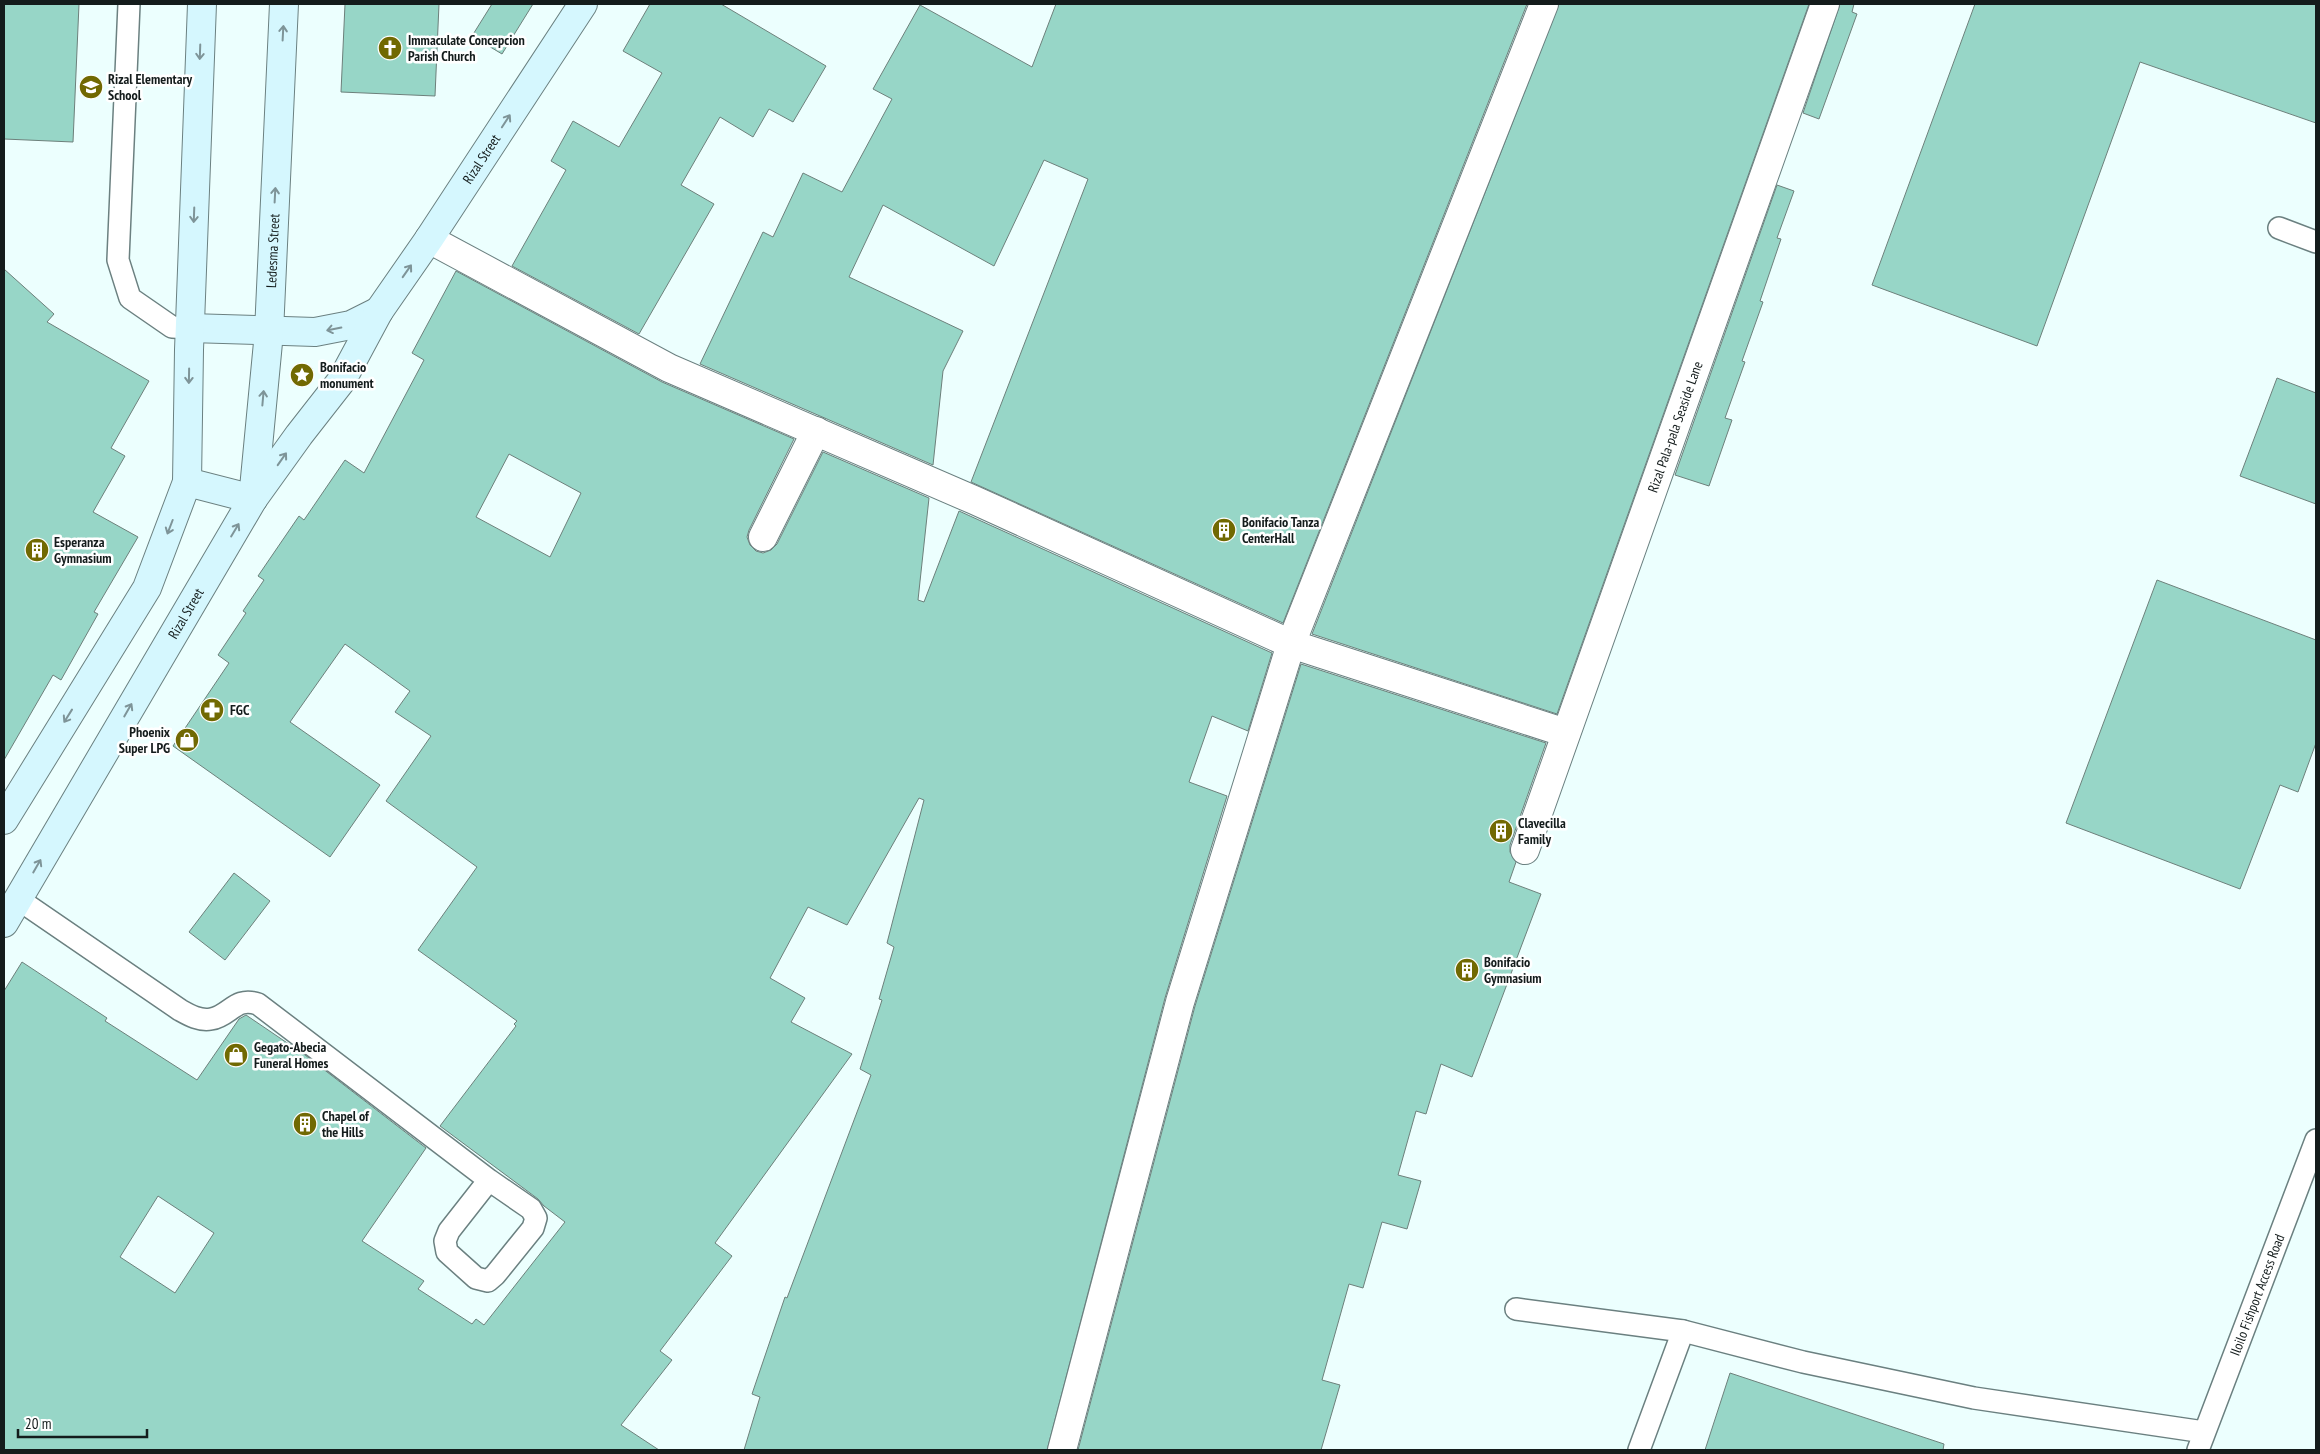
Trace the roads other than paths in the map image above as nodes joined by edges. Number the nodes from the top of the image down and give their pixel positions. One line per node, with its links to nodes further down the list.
1 (130, 4): 11 (lane)
2 (202, 4): 11 (main road, one-way to 11)
3 (284, 4): 12 (main road, Ledesma Street, one-way to 3)
4 (583, 4): 8 (main road, Rizal Street, one-way to 4)
5 (1544, 4): 17 (street)
6 (1825, 4): 18 (street, Rizal Pala-pala Seaside Lane)
7 (2279, 228): 9 (lane)
8 (429, 240): 10 (main road, Rizal Street, one-way to 8); 13 (street)
9 (2316, 242)
10 (379, 311): 12 (main road, Rizal Street, one-way to 12); 15 (main road, Rizal Street, one-way to 10)
11 (190, 328): 12 (main road, Rizal Street); 14 (main road, one-way to 14)
12 (269, 332): 15 (main road, Ledesma Street, one-way to 12)
13 (816, 431): 16 (street); 17 (street)
14 (187, 482): 15 (main road); 19 (main road, one-way to 19)
15 (253, 499): 21 (main road, Rizal Street, one-way to 15)
16 (763, 537)
17 (1291, 644): 18 (street); 28 (street)
18 (1566, 733): 20 (street, Rizal Pala-pala Seaside Lane)
19 (4, 820)
20 (1525, 850)
21 (18, 898): 22 (main road, Rizal Street); 24 (lane)
22 (4, 923)
23 (2316, 1140): 27 (lane, Iloilo Fishport Access Road)
24 (489, 1180): 24 (lane)
25 (1516, 1309): 26 (lane)
26 (1682, 1331): 27 (lane); 29 (lane)
27 (2201, 1441)
28 (1062, 1450)
29 (1639, 1450)

